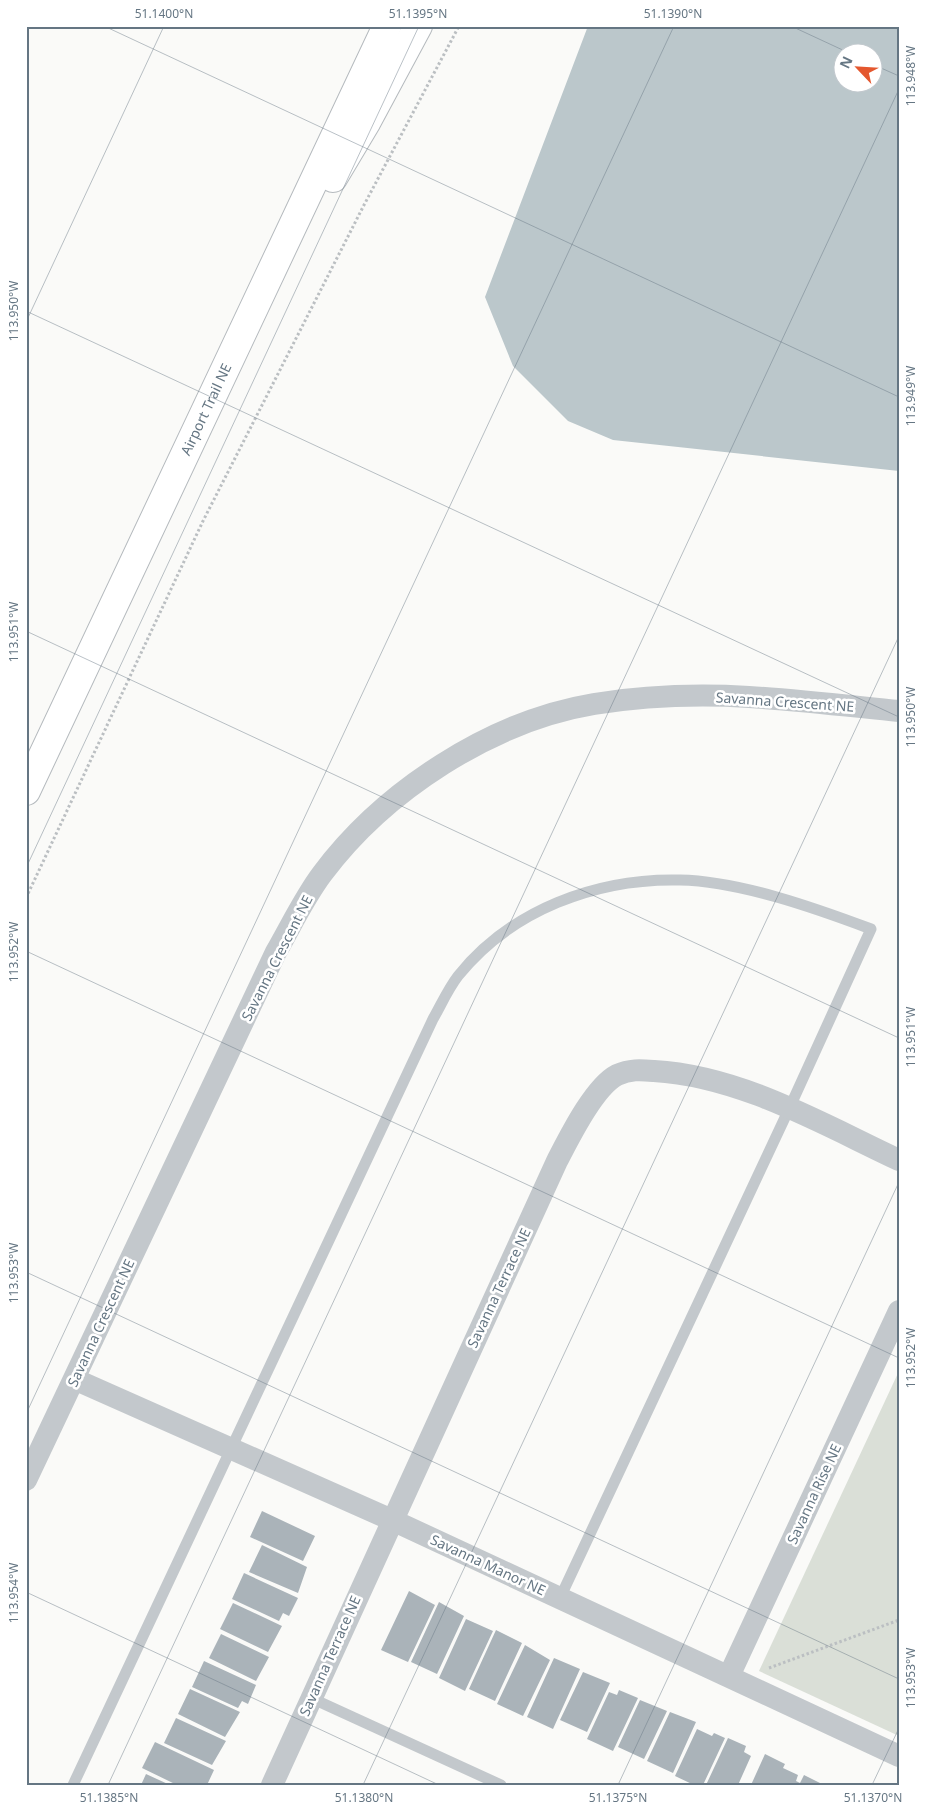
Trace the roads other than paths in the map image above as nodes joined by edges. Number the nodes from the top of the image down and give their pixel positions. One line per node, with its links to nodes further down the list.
1 (387, 26): 3 (main road, Airport Trail NE)
2 (418, 26): 3 (main road)
3 (251, 314): 5 (main road, Airport Trail NE)
4 (899, 711): 9 (street, Savanna Crescent NE)
5 (26, 791)
6 (789, 1109): 7 (street, Savanna Terrace NE); 10 (lane); 12 (street, Savanna Terrace NE); 13 (lane)
7 (899, 1160)
8 (899, 1312): 14 (street, Savanna Rise NE)
9 (74, 1379): 10 (street, Savanna Manor NE); 11 (street, Savanna Crescent NE)
10 (230, 1448): 12 (street, Savanna Manor NE); 17 (lane)
11 (26, 1480)
12 (392, 1520): 13 (street, Savanna Manor NE); 15 (street, Savanna Terrace NE)
13 (560, 1598): 14 (street, Savanna Manor NE)
14 (729, 1676): 16 (street, Savanna Manor NE)
15 (311, 1698): 18 (street, Savanna Terrace NE); 19 (lane)
16 (899, 1756)
17 (73, 1785)
18 (272, 1785)
19 (501, 1785)

